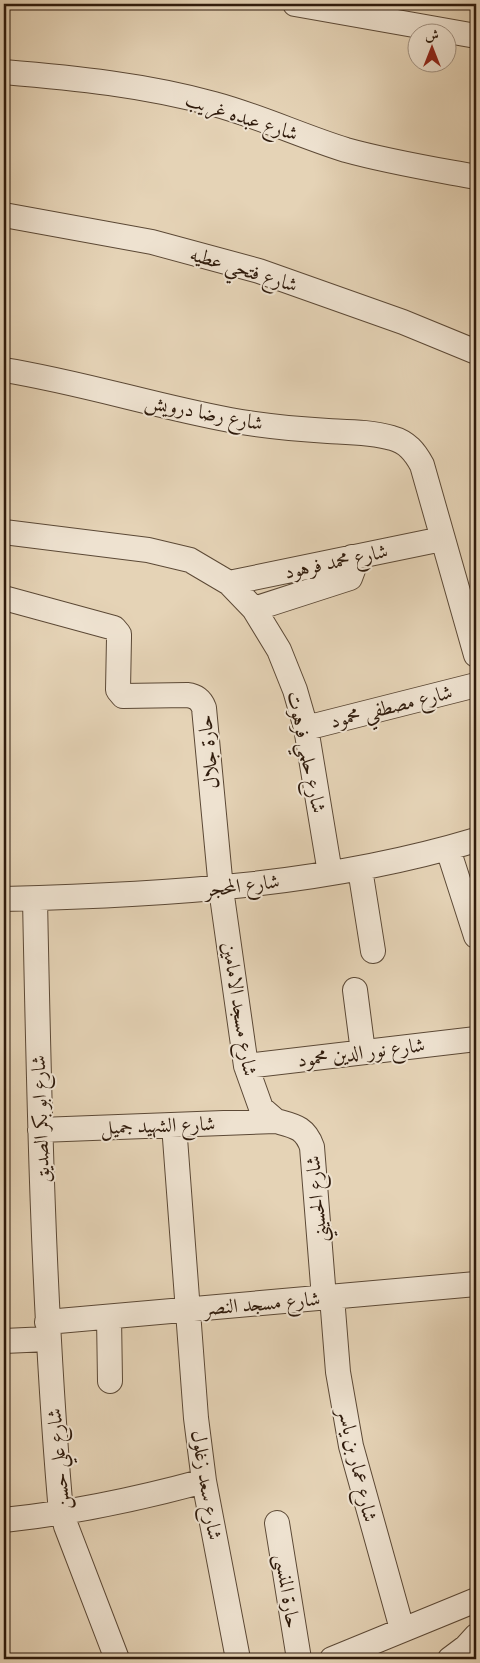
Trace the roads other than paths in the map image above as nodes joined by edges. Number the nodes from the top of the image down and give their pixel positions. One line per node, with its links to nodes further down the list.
1 (295, 4): 2 (street)
2 (476, 36)
3 (4, 72): 4 (street, شارع عبده غريب)
4 (476, 177)
5 (4, 215): 6 (street, شارع فتحي عطيه)
6 (476, 352)
7 (4, 370): 9 (street, شارع رضا درويش)
8 (4, 532): 11 (street, شارع حلمي فرهوت)
9 (442, 539): 10 (street, شارع محمد فرهود); 14 (street)
10 (352, 557): 11 (street, شارع محمد فرهود); 13 (street)
11 (229, 583): 13 (street, شارع حلمي فرهوت)
12 (4, 598): 21 (street, حارة جلال)
13 (254, 609): 16 (street, شارع حلمي فرهوت)
14 (476, 655)
15 (476, 685): 16 (street, شارع مصطفي محمود)
16 (306, 728): 20 (street, شارع حلمي فرهوت)
17 (476, 840): 18 (street, شارع المحجر)
18 (448, 849): 19 (street, شارع المحجر); 24 (street)
19 (360, 869): 20 (street, شارع المحجر); 25 (street)
20 (330, 873): 21 (street, شارع المحجر)
21 (221, 888): 22 (street, شارع المحجر); 29 (street, شارع مسجد الامامين)
22 (35, 898): 23 (street, شارع المحجر); 32 (street, شارع ابو بكر الصديق)
23 (4, 899)
24 (476, 936)
25 (373, 951)
26 (355, 990): 28 (street)
27 (476, 1039): 28 (street, شارع نور الدين محمود)
28 (363, 1052): 29 (street, شارع نور الدين محمود)
29 (246, 1066): 30 (street, شارع مسجد الامامين)
30 (276, 1121): 31 (street, شارع الشهيد جميل); 34 (street, شارع الحسيني)
31 (174, 1125): 32 (street, شارع الشهيد جميل); 35 (street, شارع سعد زغلول)
32 (40, 1130): 37 (street, شارع ابو بكر الصديق)
33 (476, 1284): 34 (street, شارع مسجد النصر)
34 (328, 1298): 35 (street, شارع مسجد النصر); 45 (street, شارع عمار بن ياسر)
35 (187, 1310): 36 (street, شارع مسجد النصر); 40 (street, شارع سعد زغلول)
36 (109, 1317): 37 (street, شارع مسجد النصر); 39 (street)
37 (48, 1330): 38 (street, شارع مسجد النصر); 41 (street, شارع علي حسن)
38 (4, 1341)
39 (110, 1381)
40 (204, 1481): 41 (street); 48 (street, شارع سعد زغلول)
41 (62, 1513): 42 (street); 47 (street, شارع علي حسن)
42 (4, 1520)
43 (277, 1523): 49 (street, حارة المنسى)
44 (476, 1600): 45 (street)
45 (402, 1629): 46 (street)
46 (357, 1655): 50 (street)
47 (117, 1659)
48 (238, 1659)
49 (299, 1659)
50 (332, 1659)

